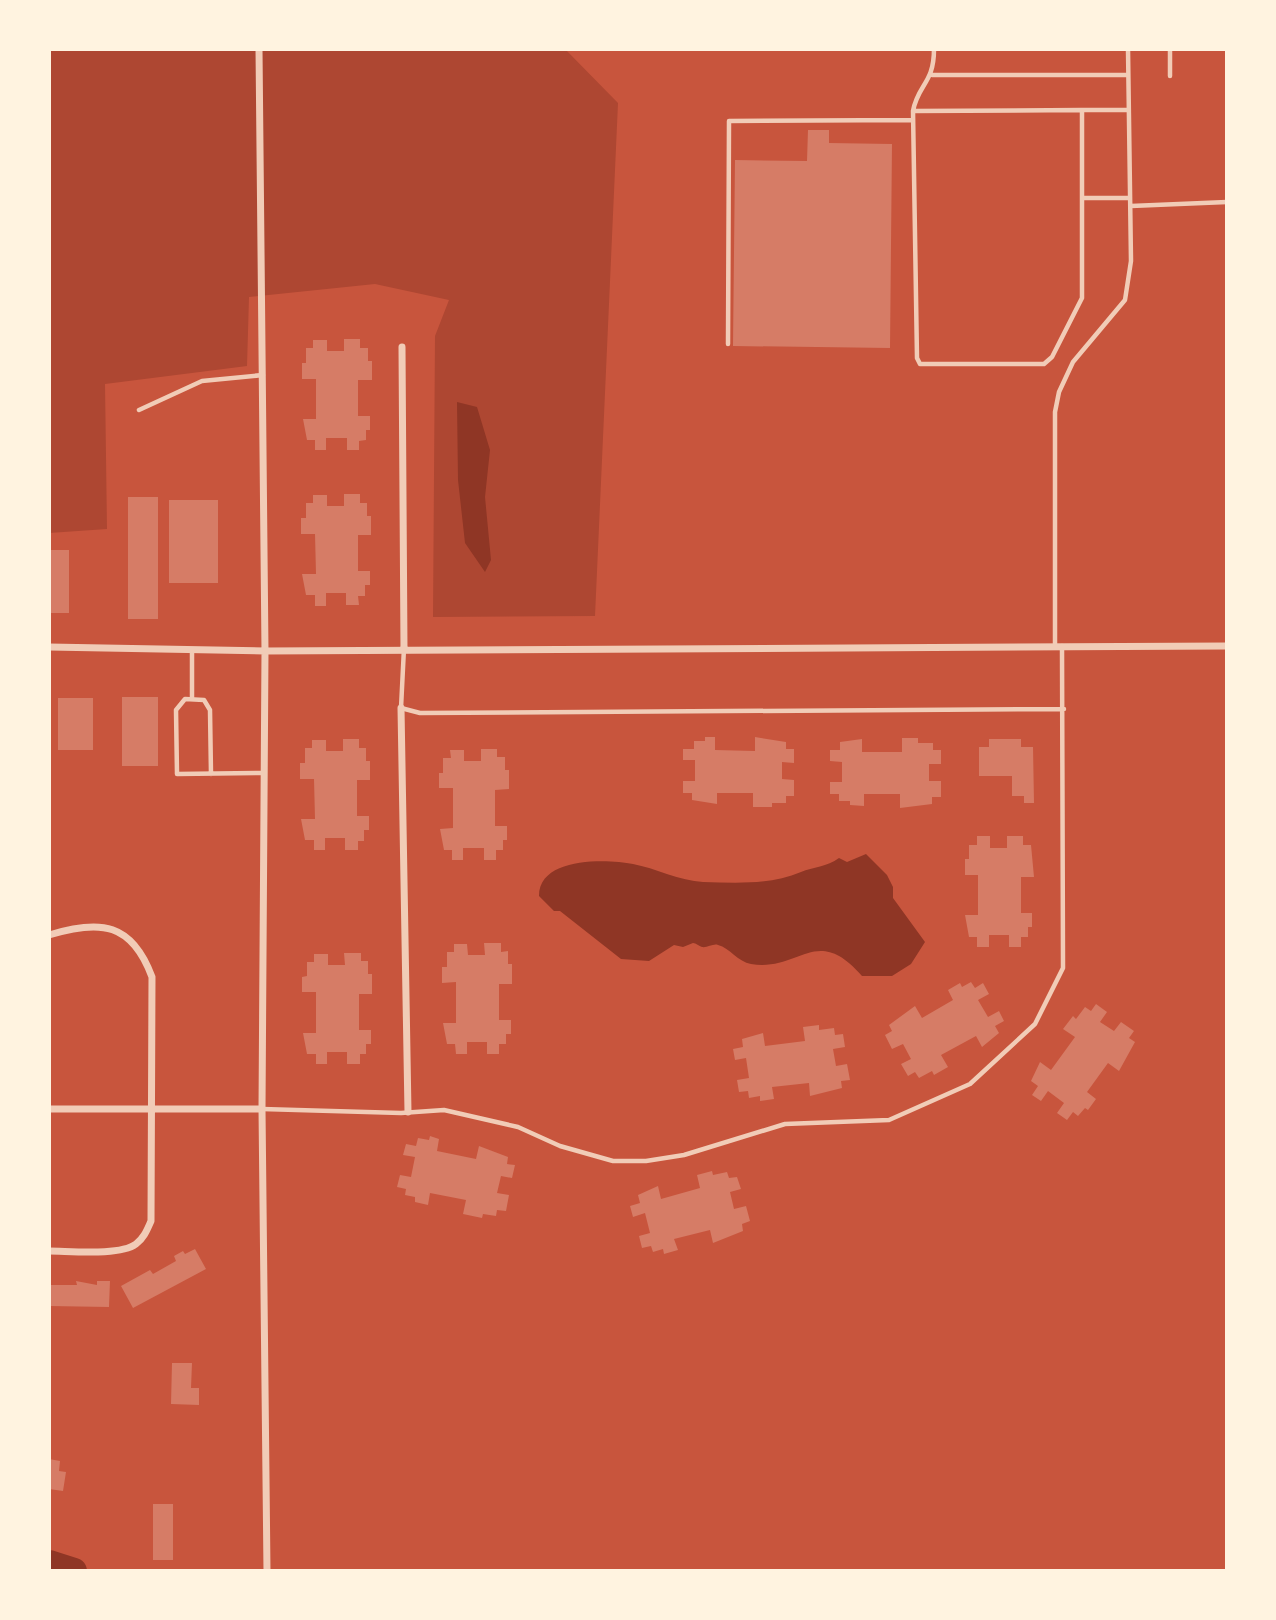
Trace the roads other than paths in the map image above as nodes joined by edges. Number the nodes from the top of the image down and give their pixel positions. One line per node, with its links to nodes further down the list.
1 (259, 49): 18 (street)
2 (934, 49): 5 (lane)
3 (1128, 49): 6 (lane)
4 (1170, 49): 7 (lane)
5 (932, 75): 6 (lane); 10 (lane)
6 (1128, 75): 9 (lane)
7 (1170, 76)
8 (1082, 110): 9 (lane); 10 (lane); 12 (lane)
9 (1128, 110): 13 (lane)
10 (914, 111): 11 (lane)
11 (914, 120): 12 (lane); 16 (lane)
12 (1083, 198): 13 (lane)
13 (1130, 198): 15 (lane)
14 (1227, 202): 15 (lane)
15 (1131, 206): 20 (lane)
16 (728, 344)
17 (402, 347): 23 (street)
18 (263, 375): 19 (lane); 25 (street)
19 (139, 410)
20 (1059, 645): 21 (street); 23 (street); 28 (lane)
21 (1227, 646)
22 (49, 647): 24 (street)
23 (404, 648): 25 (street); 27 (lane)
24 (192, 649): 25 (street); 26 (lane)
25 (265, 651): 29 (street)
26 (192, 699): 30 (lane); 30 (lane)
27 (401, 708): 28 (lane); 35 (street)
28 (1064, 709): 35 (lane)
29 (264, 773): 30 (lane); 33 (street)
30 (211, 774)
31 (49, 935): 34 (street)
32 (49, 1109): 34 (street)
33 (262, 1109): 34 (street); 35 (lane); 37 (street)
34 (150, 1111): 36 (street)
35 (408, 1112)
36 (49, 1251)
37 (267, 1571)

